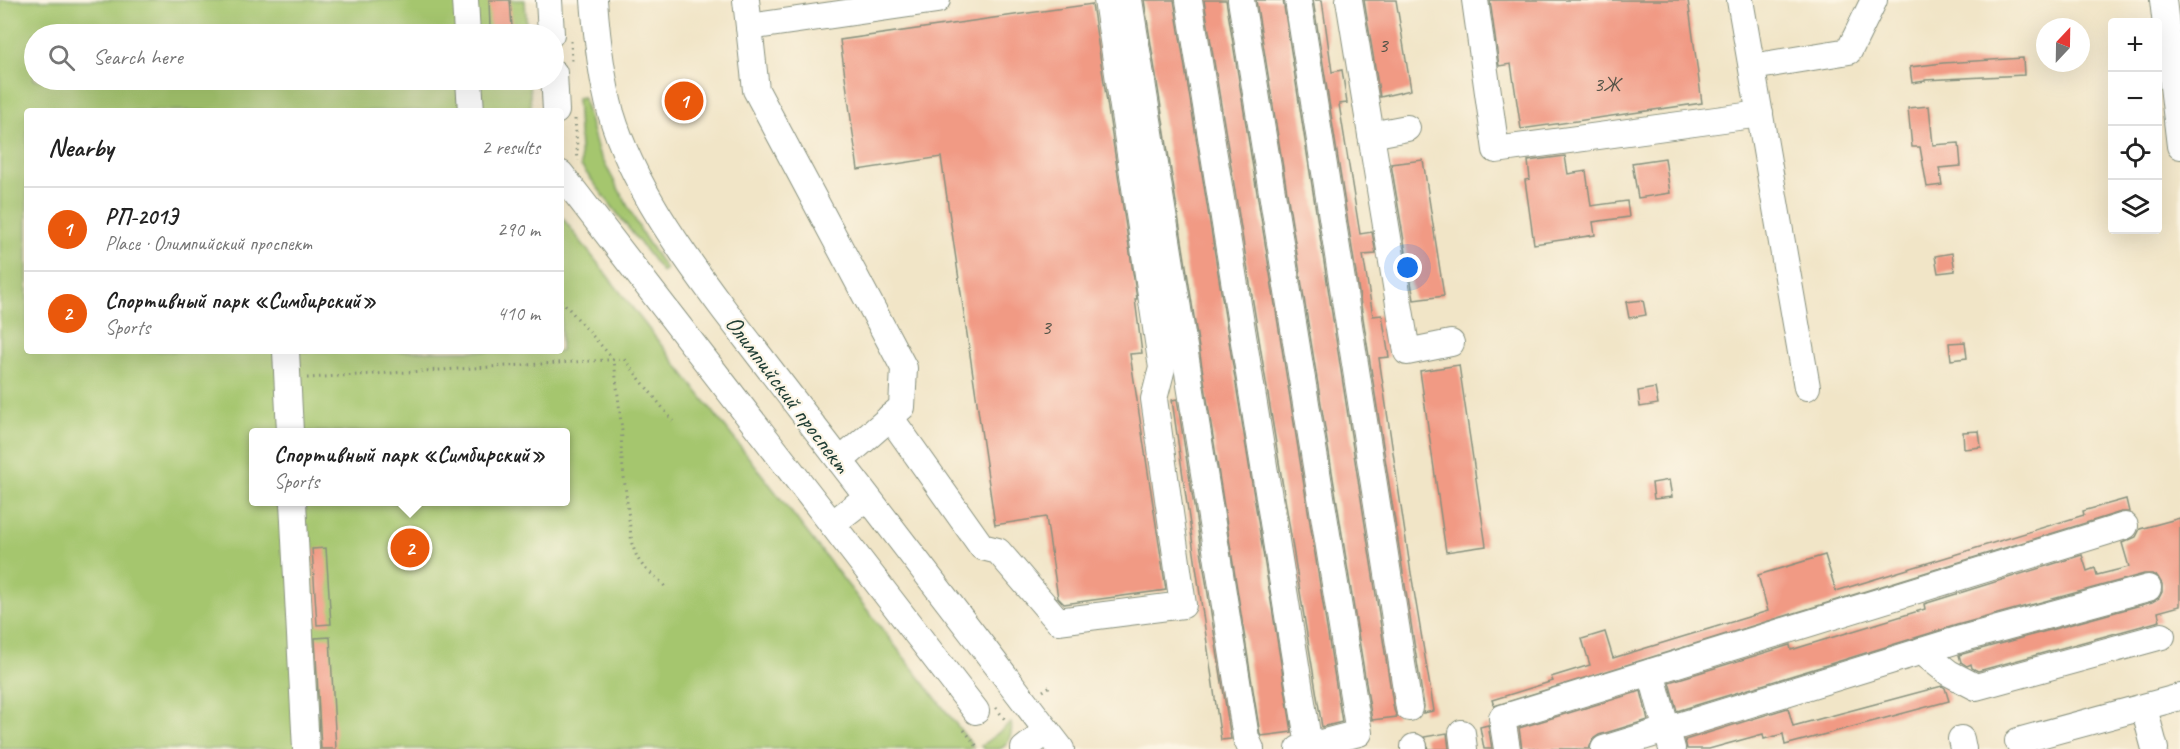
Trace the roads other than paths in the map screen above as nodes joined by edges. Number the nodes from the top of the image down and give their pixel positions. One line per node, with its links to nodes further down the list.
1 (465, 0): 16 (street)
2 (549, 0): 17 (street)
3 (594, 0): 34 (street, Олимпийский проспект)
4 (746, 0): 18 (street)
5 (937, 0): 18 (street)
6 (1107, 0): 32 (street)
7 (1129, 0): 53 (street)
8 (1189, 0): 50 (street)
9 (1241, 0): 50 (street)
10 (1298, 0): 44 (street)
11 (1349, 0): 26 (street)
12 (1475, 0): 24 (street)
13 (1740, 0): 19 (street)
14 (1874, 0): 19 (street)
15 (2163, 0): 27 (street)
16 (466, 24)
17 (550, 24)
18 (749, 27): 32 (street)
19 (1752, 67): 24 (street)
20 (470, 90): 22 (street)
21 (555, 90): 23 (street)
22 (471, 108)
23 (556, 108)
24 (1760, 114): 31 (street)
25 (1407, 128): 26 (street)
26 (1371, 135): 29 (street)
27 (2180, 146)
28 (564, 178): 37 (street)
29 (1451, 343)
30 (286, 354): 33 (street)
31 (1807, 387)
32 (890, 417): 34 (street)
33 (290, 428)
34 (840, 461): 35 (street, Олимпийский проспект)
35 (867, 496): 37 (street); 47 (street, Олимпийский проспект)
36 (293, 506): 51 (street)
37 (832, 524): 46 (street)
38 (2125, 526): 42 (street)
39 (2148, 588): 41 (street)
40 (2162, 636): 41 (street)
41 (1922, 651): 48 (street)
42 (1651, 672): 48 (street); 54 (street)
43 (2180, 697): 45 (street)
44 (1409, 708)
45 (2144, 708): 49 (street); 56 (street)
46 (976, 711)
47 (1054, 740): 52 (street)
48 (1669, 740): 55 (street)
49 (2018, 741)
50 (1304, 748)
51 (306, 749)
52 (1024, 749)
53 (1251, 749)
54 (1507, 749)
55 (1604, 749)
56 (2155, 749)

